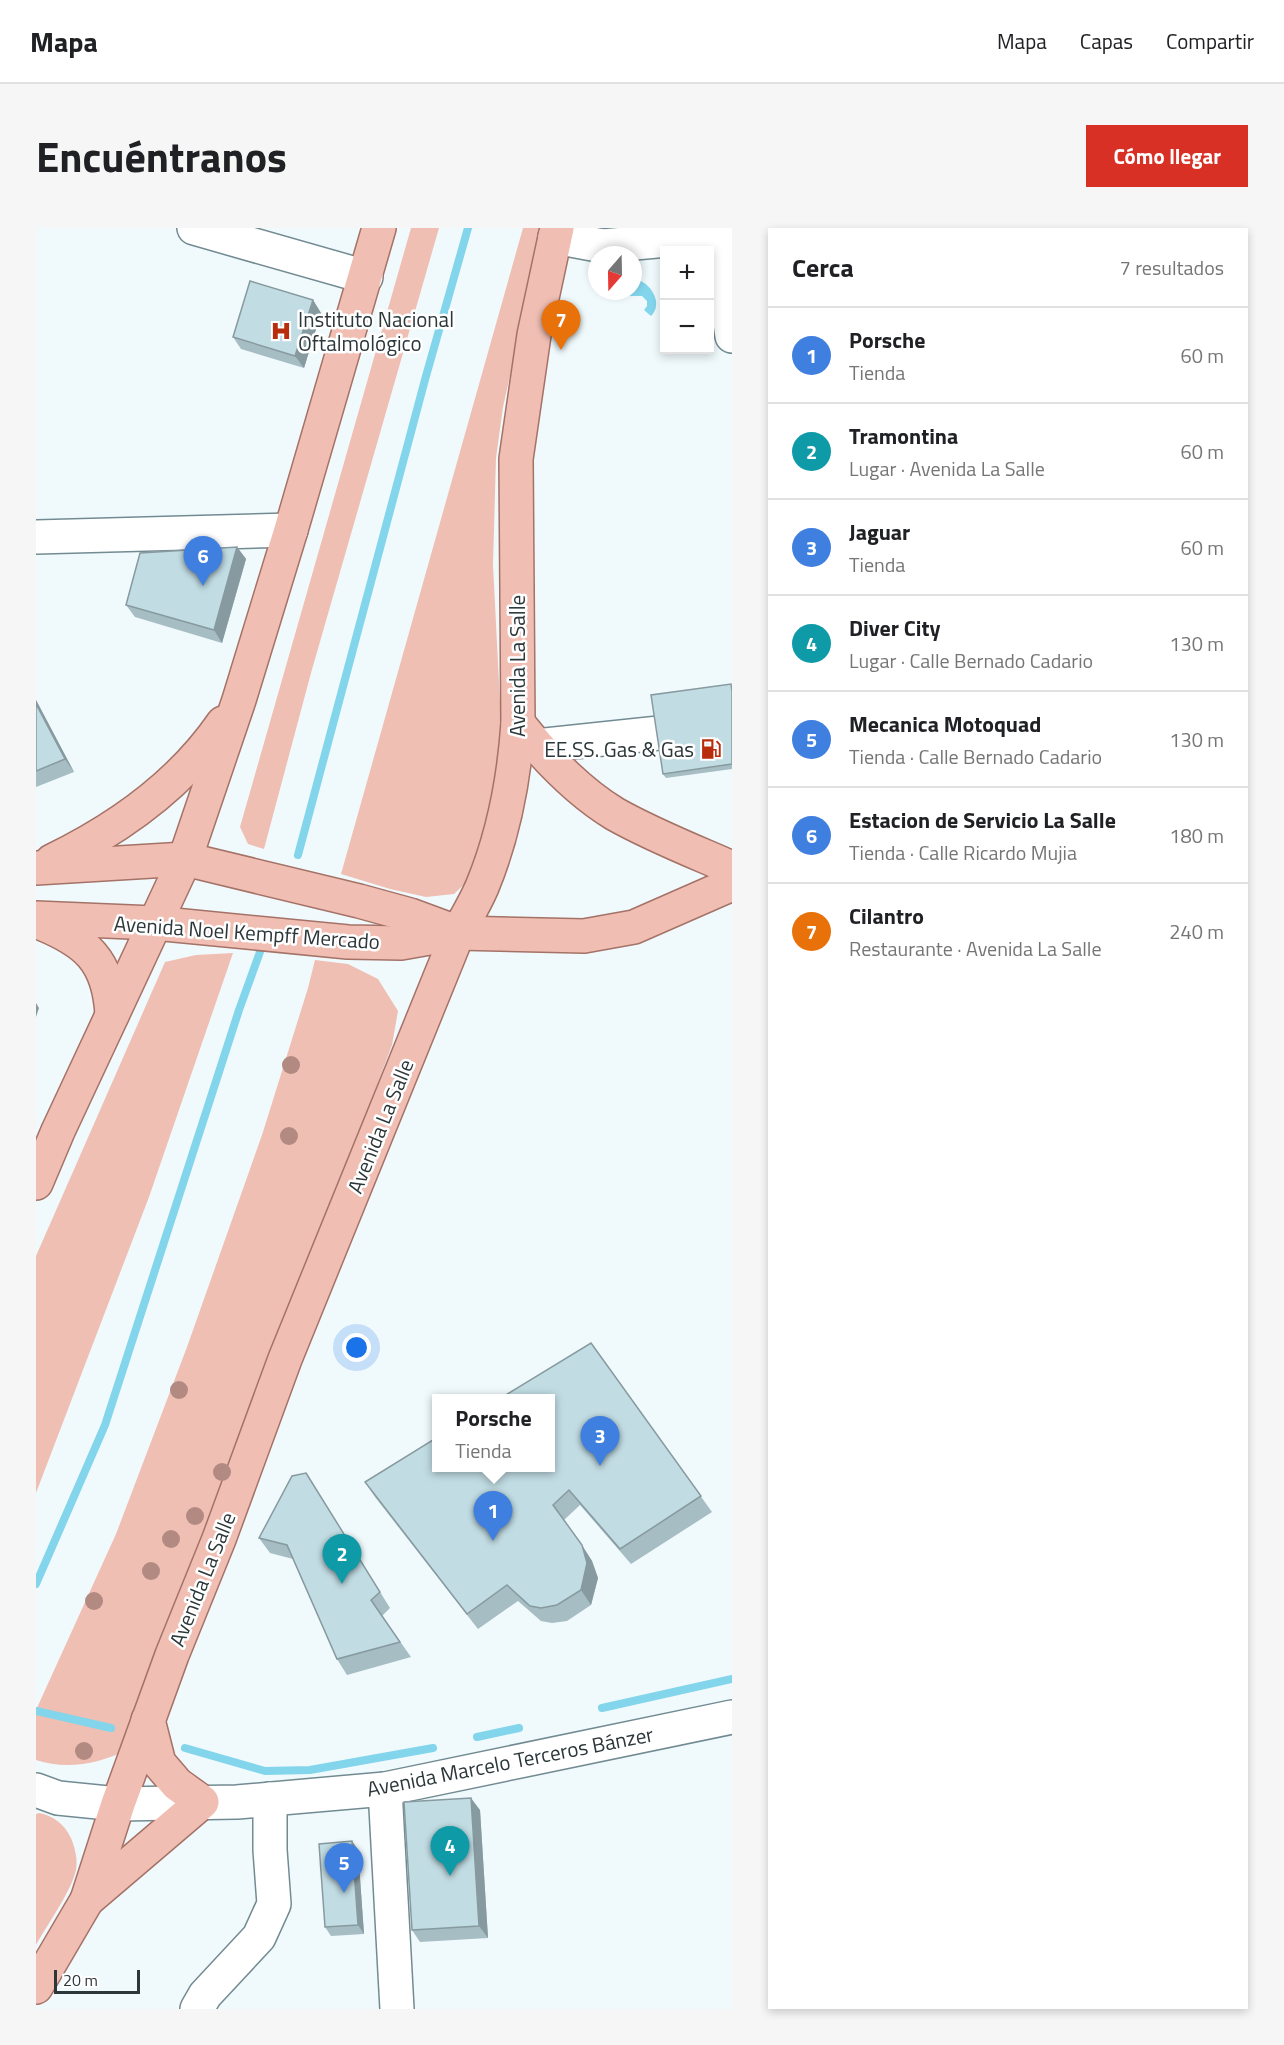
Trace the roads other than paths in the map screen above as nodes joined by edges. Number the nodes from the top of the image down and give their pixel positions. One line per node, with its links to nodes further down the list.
1 (194, 228): 5 (street)
2 (380, 228): 5 (main road)
3 (556, 232): 4 (street); 11 (main road, Avenida La Salle)
4 (724, 235): 6 (street)
5 (366, 277): 7 (main road)
6 (732, 336)
7 (291, 530): 8 (street); 9 (main road)
8 (36, 537)
9 (239, 700): 12 (main road); 13 (main road)
10 (659, 733): 11 (street)
11 (527, 735): 14 (main road); 18 (main road, Avenida La Salle)
12 (185, 859): 13 (main road, Avenida Noel Kempff Mercado); 17 (main road); 18 (main road, Avenida Noel Kempff Mercado)
13 (37, 868)
14 (732, 868)
15 (732, 884): 18 (main road, Avenida Noel Kempff Mercado)
16 (36, 919): 17 (main road, Avenida Noel Kempff Mercado); 19 (main road)
17 (154, 923): 18 (main road, Avenida Noel Kempff Mercado); 19 (main road)
18 (458, 933): 22 (main road, Avenida La Salle)
19 (112, 1015): 20 (main road)
20 (36, 1183)
21 (732, 1717): 23 (street, Avenida Marcelo Terceros Bánzer)
22 (148, 1720): 26 (main road); 27 (main road, Avenida La Salle)
23 (385, 1789): 25 (street, Avenida Marcelo Terceros Bánzer); 31 (street)
24 (36, 1791): 27 (street, Avenida Marcelo Terceros Bánzer)
25 (270, 1799): 26 (street, Avenida Marcelo Terceros Bánzer); 30 (street)
26 (201, 1802): 27 (street, Avenida Marcelo Terceros Bánzer); 28 (main road)
27 (118, 1804): 28 (main road, Avenida La Salle)
28 (87, 1900): 29 (main road, Avenida La Salle)
29 (36, 1987)
30 (197, 2009)
31 (397, 2009)

